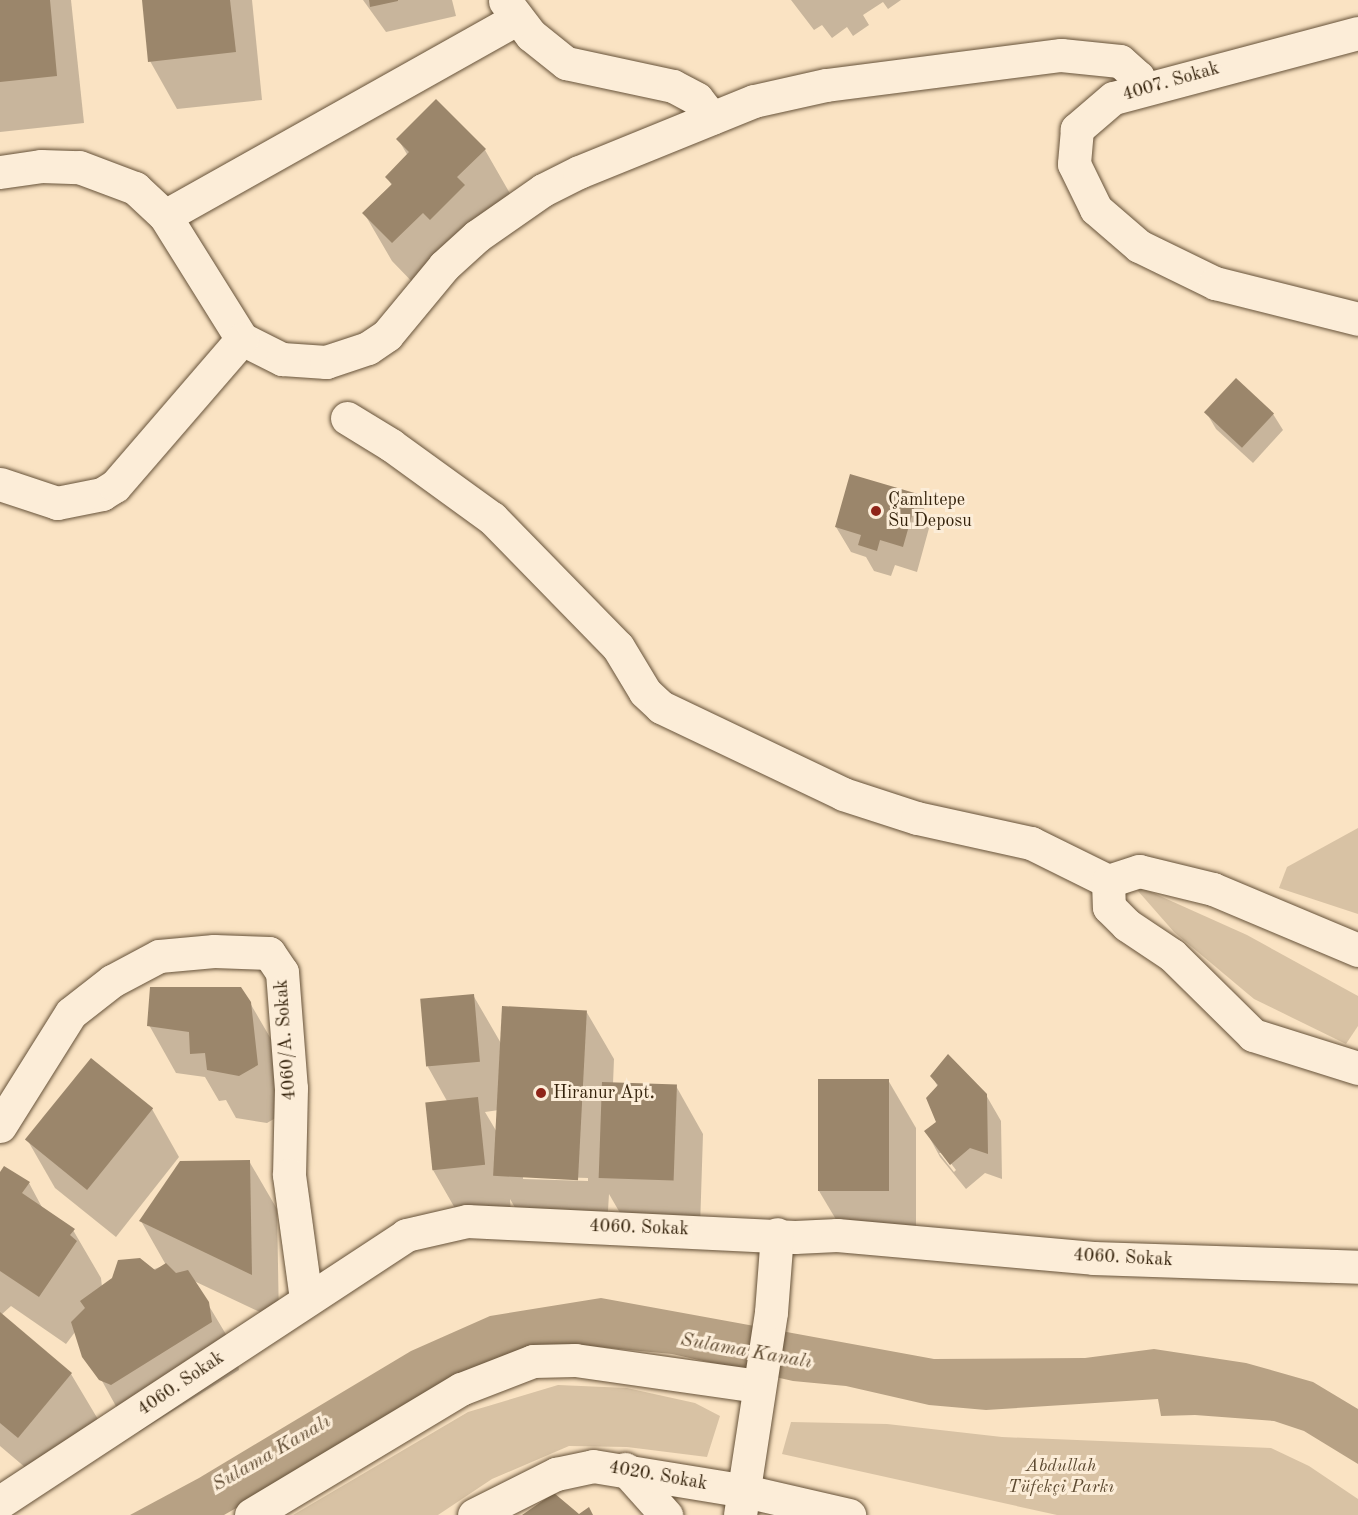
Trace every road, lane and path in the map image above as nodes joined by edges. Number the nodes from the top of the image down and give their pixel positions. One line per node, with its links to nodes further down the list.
1 (510, 9): 4 (street); 6 (street)
2 (1358, 33): 3 (street, 4007. Sokak)
3 (1142, 89): 4 (street); 7 (street, 4007. Sokak)
4 (712, 118): 8 (street)
5 (0, 172): 6 (street)
6 (165, 216): 8 (street)
7 (1358, 319)
8 (242, 339): 10 (street)
9 (347, 418): 11 (street)
10 (0, 484)
11 (1108, 881): 12 (street); 13 (street)
12 (1358, 950)
13 (1358, 1068)
14 (0, 1126): 17 (street, 4060/A. Sokak)
15 (777, 1234): 16 (street, 4060. Sokak); 17 (street, 4060. Sokak); 18 (street)
16 (1358, 1267)
17 (306, 1299): 20 (street, 4060. Sokak)
18 (758, 1384): 21 (street); 22 (street)
19 (625, 1469): 21 (street, 4020. Sokak); 23 (street, 4020. Sokak); 24 (street)
20 (0, 1502)
21 (742, 1503): 25 (street, 4020. Sokak)
22 (251, 1515)
23 (474, 1515)
24 (666, 1515)
25 (849, 1515)

